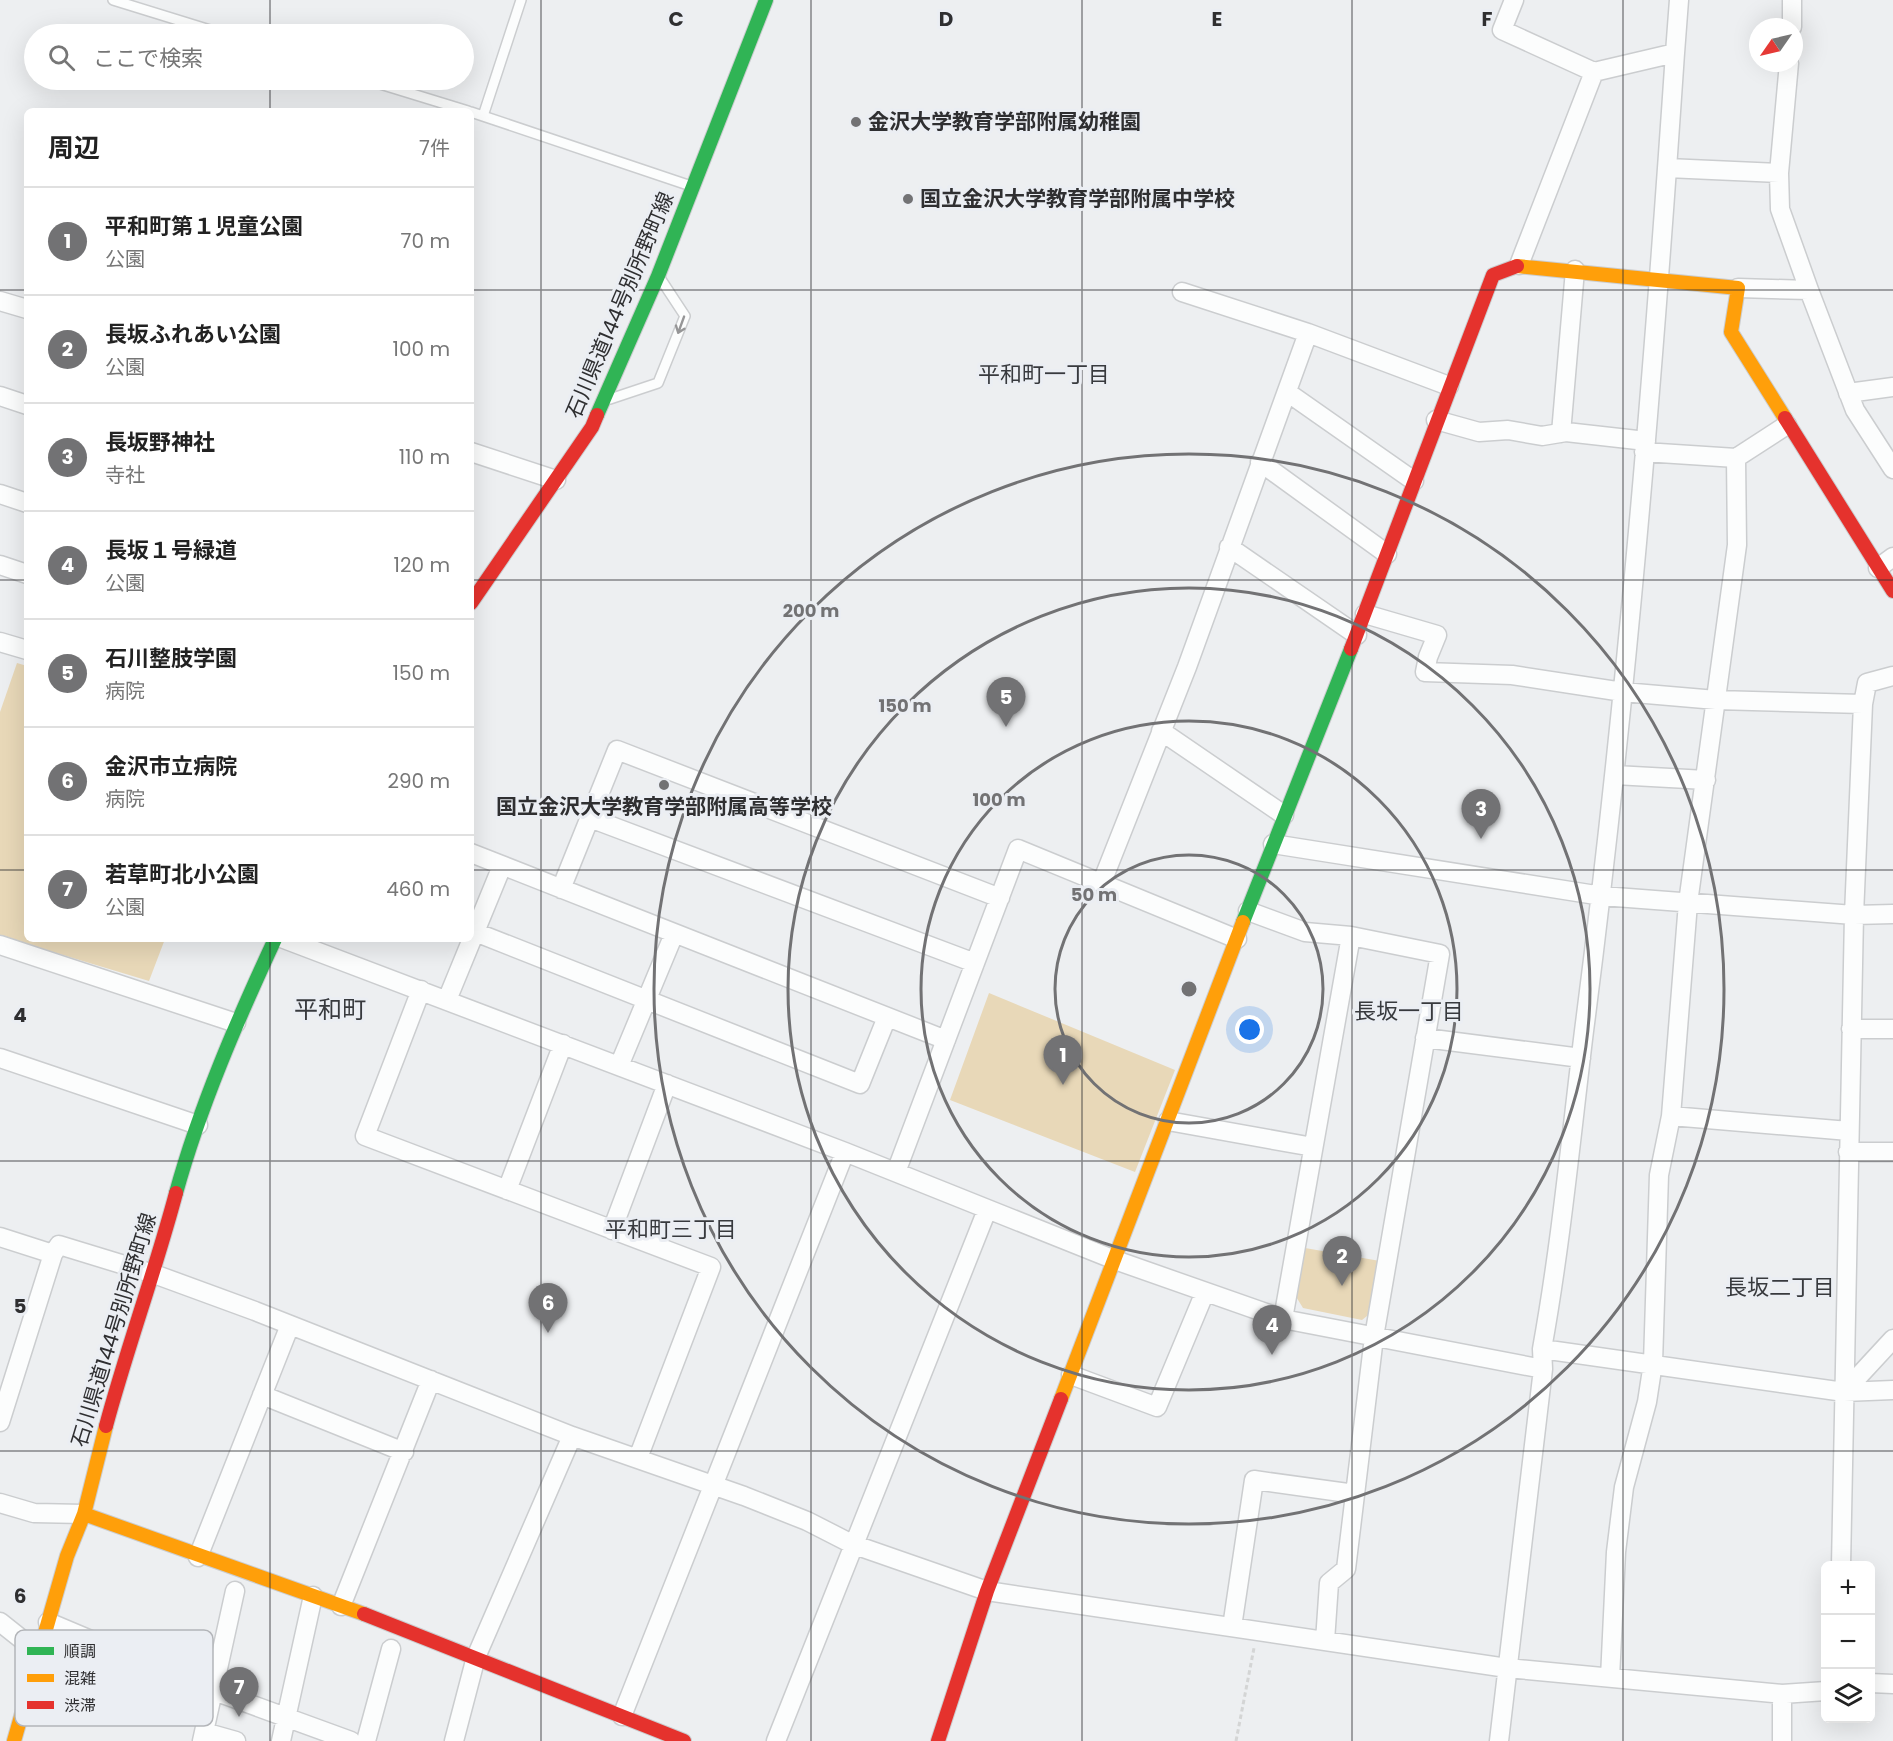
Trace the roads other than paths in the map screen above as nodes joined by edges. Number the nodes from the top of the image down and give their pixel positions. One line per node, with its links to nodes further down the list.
1 (113, 0): 8 (lane)
2 (521, 0): 15 (lane)
3 (766, 0): 18 (street, 石川県道144号別所野町線)
4 (1514, 0): 10 (street)
5 (1679, 0): 9 (street)
6 (1792, 0): 7 (street)
7 (1792, 18)
8 (191, 24)
9 (1675, 53): 10 (street); 16 (street)
10 (1594, 72): 19 (street)
11 (1788, 72): 17 (street)
12 (399, 90): 13 (lane)
13 (456, 108)
14 (474, 113): 15 (lane)
15 (483, 116): 18 (lane)
16 (1667, 168): 17 (street); 22 (street)
17 (1779, 173): 24 (street)
18 (693, 187): 21 (street, 石川県道144号別所野町線)
19 (1519, 265): 20 (street); 29 (street)
20 (1575, 270): 22 (street); 38 (street)
21 (658, 276): 34 (street, 石川県道144号別所野町線); 34 (lane, one-way to 34)
22 (1660, 279): 23 (street); 39 (street)
23 (1738, 288): 24 (street); 37 (street)
24 (1809, 290): 32 (street)
25 (1182, 292): 28 (street)
26 (0, 301): 27 (street)
27 (24, 308)
28 (1308, 333): 29 (street); 31 (street)
29 (1449, 386): 36 (street)
30 (1893, 387): 32 (street)
31 (1287, 392): 42 (street); 45 (street)
32 (1848, 393): 43 (street)
33 (0, 396): 35 (street)
34 (604, 401): 44 (street, 石川県道144号別所野町線)
35 (24, 404)
36 (1436, 420): 38 (street); 45 (street)
37 (1788, 425): 41 (street); 52 (street)
38 (1561, 433): 39 (street)
39 (1645, 447): 41 (street); 61 (street)
40 (474, 453): 44 (street)
41 (1736, 458): 62 (street)
42 (1260, 462): 48 (street); 49 (street)
43 (1893, 469)
44 (556, 480): 55 (street, 石川県道144号別所野町線)
45 (1413, 482): 49 (street)
46 (0, 494): 47 (street)
47 (24, 502)
48 (1229, 547): 57 (street); 64 (street)
49 (1387, 554): 56 (street)
50 (1893, 557): 52 (street)
51 (0, 565): 53 (street)
52 (1878, 568): 54 (street)
53 (24, 573)
54 (1893, 591)
55 (474, 599)
56 (1365, 614): 57 (street); 61 (street)
57 (1357, 635): 67 (street)
58 (0, 642): 59 (street)
59 (24, 649)
60 (1893, 676): 63 (street)
61 (1623, 692): 62 (street); 65 (street)
62 (1716, 700): 63 (street); 66 (street)
63 (1863, 704): 79 (street)
64 (1161, 731): 67 (street); 72 (street)
65 (1615, 775): 66 (street); 74 (street)
66 (1706, 780): 76 (street)
67 (1284, 815): 69 (street)
68 (590, 818): 73 (street); 75 (street); 88 (street)
69 (1273, 844): 74 (street); 77 (street)
70 (474, 855): 71 (street)
71 (502, 866): 73 (street); 80 (street)
72 (1102, 882): 75 (street); 83 (street)
73 (561, 889): 81 (street)
74 (1602, 896): 76 (street); 100 (street)
75 (1000, 898): 88 (street)
76 (1688, 903): 79 (street); 103 (street)
77 (1248, 911): 82 (street); 83 (street)
78 (1893, 914): 79 (street)
79 (1854, 915): 94 (street)
80 (475, 932): 90 (street)
81 (674, 934): 90 (street); 92 (street)
82 (1351, 936): 96 (street); 107 (street)
83 (1237, 939): 104 (street)
84 (274, 942): 93 (street, 石川県道144号別所野町線)
85 (292, 942): 89 (street)
86 (471, 942): 91 (street)
87 (0, 945): 93 (street)
88 (975, 963): 97 (street)
89 (421, 990): 91 (street); 112 (street)
90 (647, 998): 92 (street); 101 (street)
91 (447, 1000): 98 (street)
92 (887, 1017): 97 (street)
93 (236, 1023): 105 (street, 石川県道144号別所野町線)
94 (1851, 1029): 95 (street); 106 (street)
95 (1893, 1029)
96 (1425, 1038): 100 (street); 122 (street)
97 (946, 1040): 111 (street)
98 (563, 1044): 101 (street); 112 (street)
99 (0, 1058): 105 (street)
100 (1581, 1058): 124 (street)
101 (619, 1066): 102 (street)
102 (667, 1084): 108 (street); 114 (street)
103 (1671, 1116): 106 (street); 125 (street)
104 (1168, 1121): 107 (street); 117 (street)
105 (198, 1125): 118 (street, 石川県道144号別所野町線)
106 (1849, 1131): 109 (street)
107 (1313, 1147): 120 (street)
108 (845, 1152): 111 (street); 136 (street)
109 (1848, 1152): 110 (street); 130 (street)
110 (1893, 1152)
111 (896, 1172): 113 (street)
112 (507, 1190): 114 (street)
113 (987, 1210): 117 (street); 140 (street)
114 (612, 1230): 135 (street)
115 (0, 1237): 116 (street)
116 (52, 1254): 118 (street); 132 (street)
117 (1115, 1260): 119 (street); 127 (street)
118 (154, 1274): 121 (street); 139 (street, 石川県道144号別所野町線)
119 (1205, 1292): 120 (street); 127 (street)
120 (1283, 1319): 122 (street)
121 (290, 1325): 128 (street); 131 (street)
122 (1374, 1336): 126 (street); 137 (street)
123 (1893, 1340): 130 (street)
124 (1542, 1349): 125 (street); 126 (street)
125 (1653, 1364): 130 (street); 157 (street)
126 (1543, 1369): 156 (street)
127 (1071, 1375): 144 (street)
128 (431, 1380): 133 (street); 134 (street)
129 (1893, 1390): 130 (street)
130 (1844, 1392): 142 (street)
131 (262, 1395): 134 (street); 141 (street)
132 (0, 1422)
133 (572, 1436): 135 (street); 155 (street)
134 (404, 1452): 146 (street)
135 (638, 1458): 136 (street)
136 (715, 1485): 140 (street); 164 (street)
137 (1355, 1494): 149 (street); 153 (street)
138 (0, 1503): 139 (street)
139 (84, 1514): 141 (street); 148 (street, 石川県道144号別所野町線)
140 (852, 1544): 144 (street); 174 (street)
141 (198, 1557): 145 (street)
142 (1841, 1561)
143 (235, 1591): 160 (street)
144 (987, 1591): 149 (street); 175 (street)
145 (313, 1596): 146 (street); 163 (street)
146 (340, 1606): 155 (street)
147 (0, 1622): 152 (street)
148 (48, 1622): 150 (street, 石川県道144号別所野町線); 151 (street)
149 (1232, 1627): 153 (street)
150 (46, 1630)
151 (67, 1630)
152 (15, 1634)
153 (1325, 1641): 156 (street)
154 (391, 1649): 171 (street)
155 (476, 1657): 164 (street); 172 (street)
156 (1507, 1668): 157 (street); 176 (street)
157 (1610, 1678): 162 (street)
158 (1875, 1683): 159 (street)
159 (1893, 1684)
160 (213, 1690): 163 (street)
161 (1821, 1691): 162 (street)
162 (1782, 1694): 177 (street)
163 (286, 1716): 169 (street); 170 (street)
164 (622, 1716): 173 (street)
165 (18, 1726): 167 (street, 石川県道144号別所野町線)
166 (203, 1737): 168 (street)
167 (14, 1741)
168 (236, 1741)
169 (281, 1741)
170 (351, 1741)
171 (366, 1741)
172 (454, 1741)
173 (684, 1741)
174 (776, 1741)
175 (938, 1741)
176 (1499, 1741)
177 (1782, 1741)

